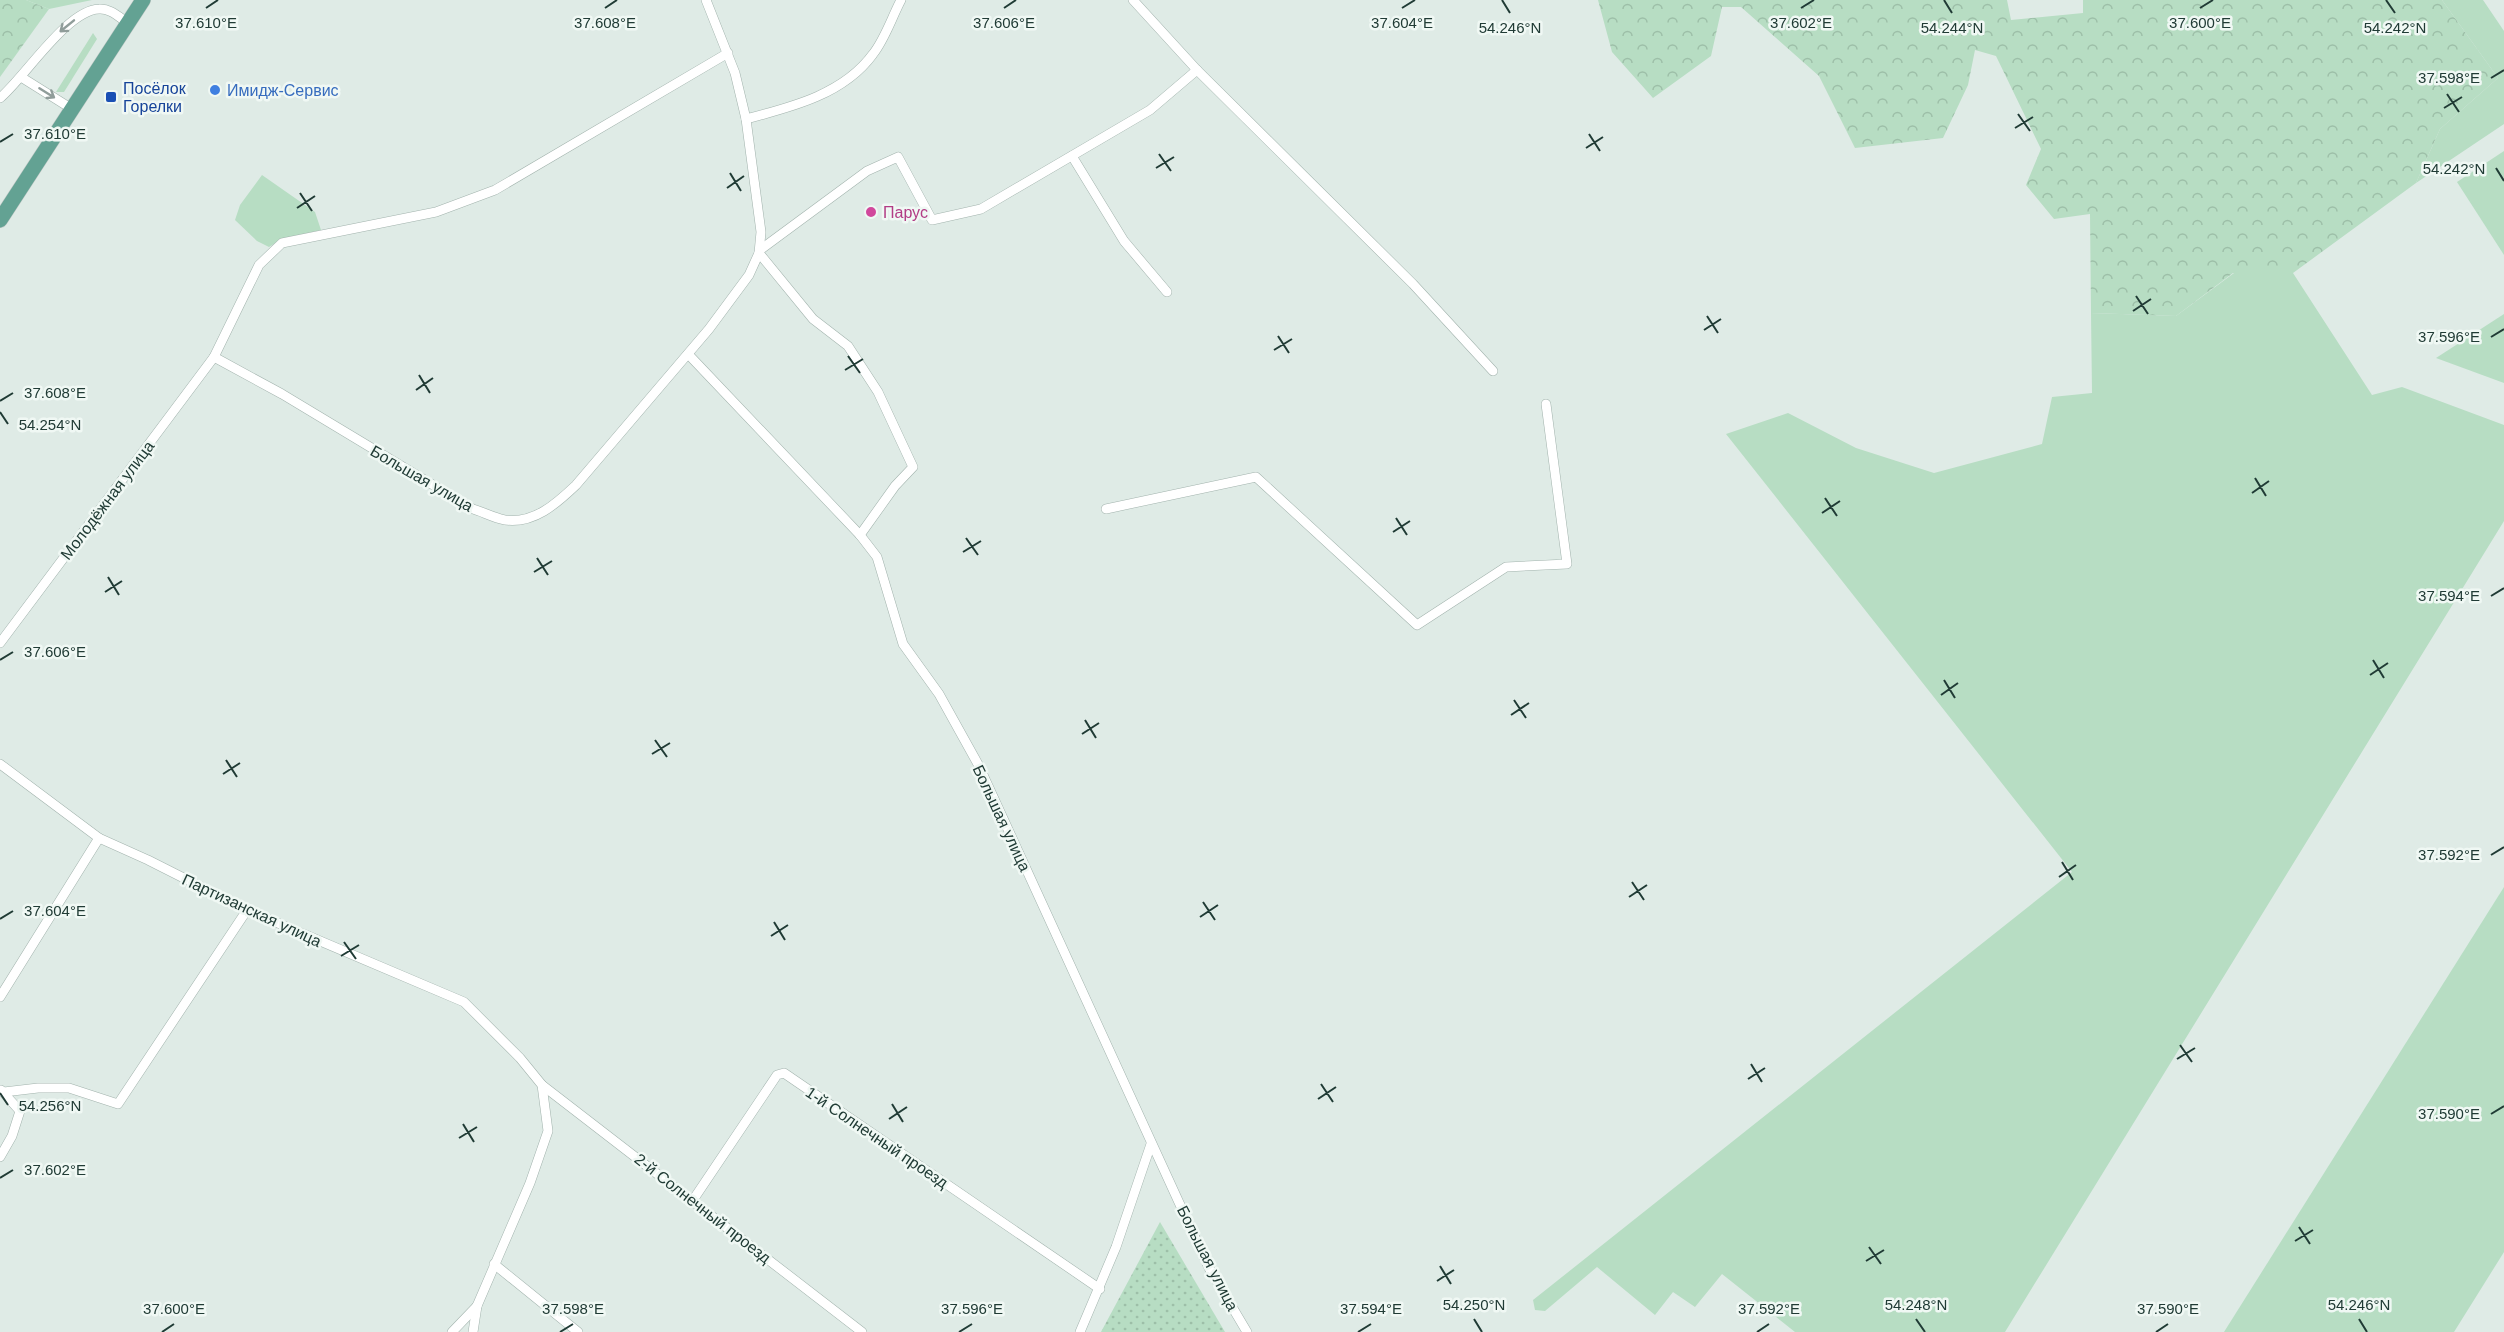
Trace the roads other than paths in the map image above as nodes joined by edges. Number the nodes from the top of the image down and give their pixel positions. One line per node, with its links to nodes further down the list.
1 (143, 0): 5 (main road)
2 (706, 0): 6 (street, Большая улица)
3 (901, 0): 11 (street)
4 (1133, 0): 7 (street)
5 (128, 23): 8 (street, one-way to 8); 10 (main road)
6 (728, 53): 11 (street, Большая улица); 17 (street, Молодёжная улица)
7 (1197, 70): 12 (street); 18 (street)
8 (21, 77): 9 (street); 10 (street, one-way to 10)
9 (2, 97)
10 (72, 109): 13 (main road)
11 (746, 119): 14 (street, Большая улица)
12 (1072, 156): 14 (street); 15 (street)
13 (0, 220)
14 (760, 252): 16 (street, Большая улица); 21 (street)
15 (1167, 292)
16 (688, 354): 17 (street, Большая улица); 21 (street, Большая улица)
17 (214, 357): 22 (street, Молодёжная улица)
18 (1493, 372)
19 (1545, 404): 20 (street)
20 (1106, 508)
21 (860, 535): 29 (street, Большая улица)
22 (0, 643)
23 (0, 764): 24 (street, Партизанская улица)
24 (99, 838): 25 (street, Партизанская улица); 26 (street)
25 (247, 910): 27 (street, Партизанская улица); 28 (street)
26 (0, 997)
27 (542, 1085): 31 (street, 2-й Солнечный проезд); 32 (street)
28 (2, 1091): 30 (street)
29 (1151, 1144): 33 (street); 40 (street, Большая улица)
30 (0, 1157)
31 (693, 1200): 33 (street, 1-й Солнечный проезд); 38 (street, 2-й Солнечный проезд)
32 (494, 1264): 34 (street); 37 (street)
33 (1100, 1289): 39 (street)
34 (477, 1306): 35 (street); 36 (street)
35 (452, 1332)
36 (473, 1332)
37 (578, 1332)
38 (862, 1332)
39 (1080, 1332)
40 (1247, 1332)

